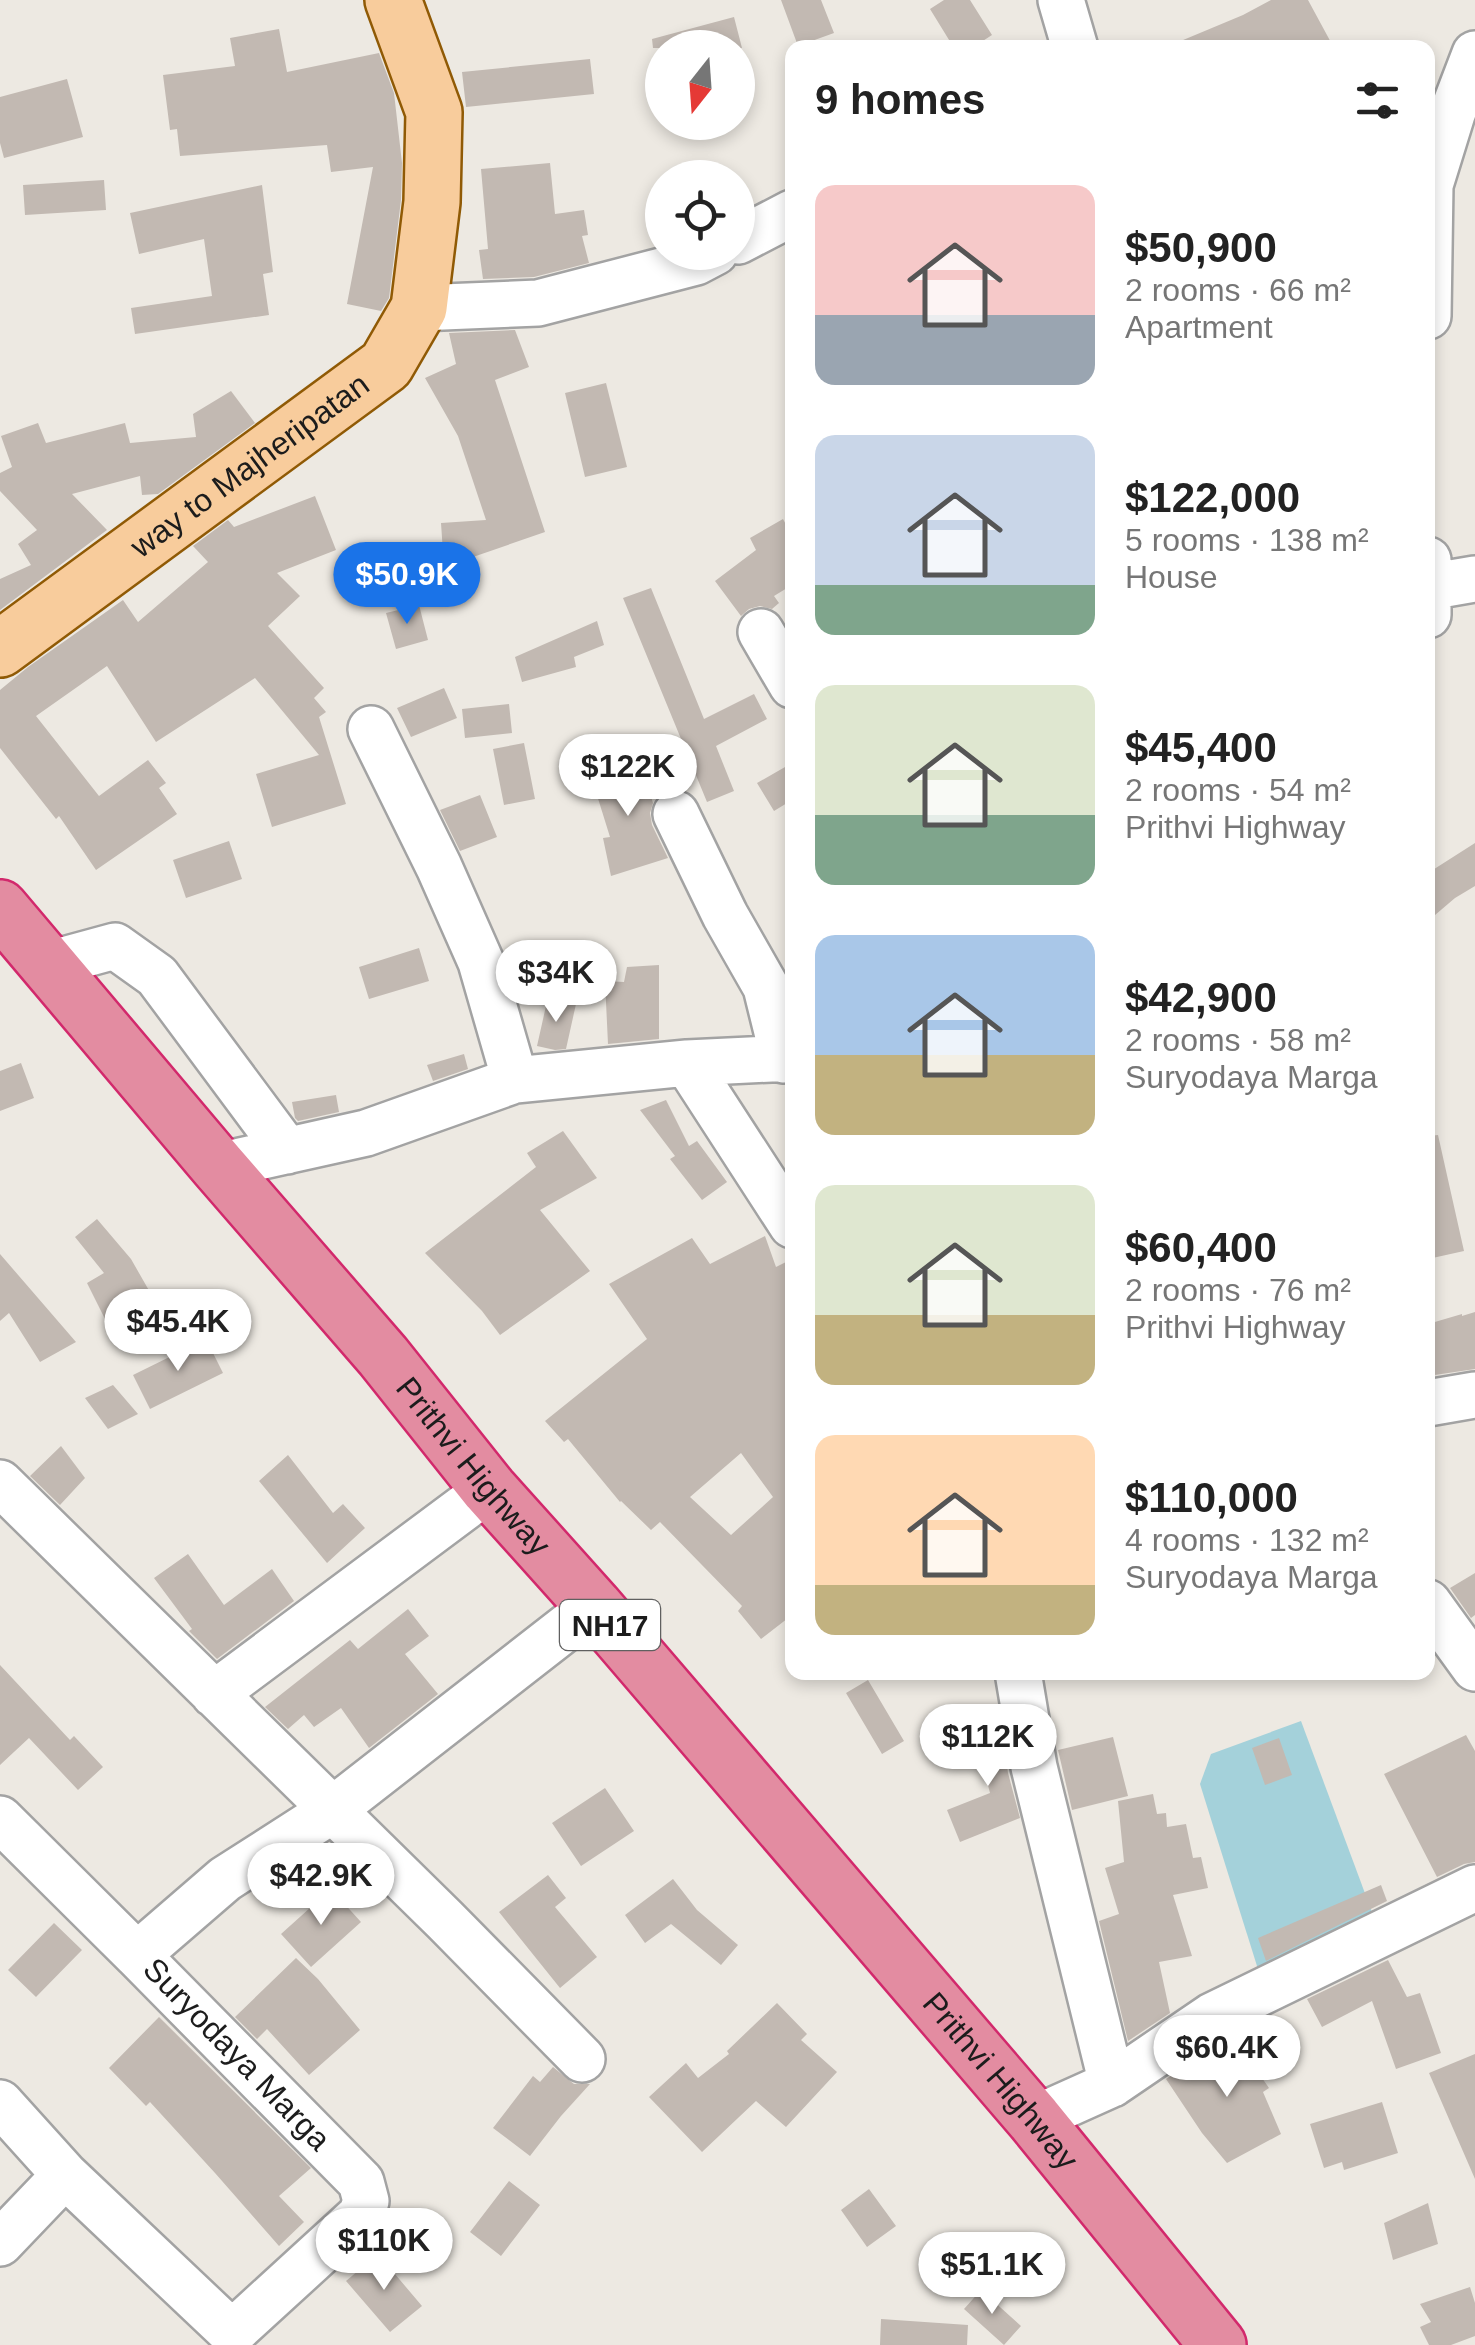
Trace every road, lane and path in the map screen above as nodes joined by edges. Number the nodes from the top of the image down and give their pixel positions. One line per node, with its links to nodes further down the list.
1 (393, 0): 9 (main road, way to Majheripatan)
2 (1061, 0): 3 (street)
3 (1073, 40)
4 (1475, 54): 5 (street)
5 (1435, 168)
6 (785, 217): 7 (street)
7 (755, 232)
8 (665, 270): 9 (street)
9 (420, 308): 13 (main road, way to Majheripatan)
10 (1475, 578): 11 (street)
11 (1435, 586)
12 (761, 632): 14 (street)
13 (0, 649)
14 (785, 673)
15 (371, 729): 22 (street)
16 (676, 814): 19 (street)
17 (0, 908): 18 (highway, Prithvi Highway / NH17)
18 (49, 964): 23 (street); 24 (highway, Prithvi Highway / NH17)
19 (785, 1049)
20 (785, 1059): 21 (street)
21 (686, 1063): 22 (street); 25 (street)
22 (515, 1080): 23 (street)
23 (286, 1151): 24 (street)
24 (218, 1166): 29 (highway, Prithvi Highway / NH17)
25 (785, 1214)
26 (1475, 1396): 27 (street)
27 (1435, 1402)
28 (0, 1483): 34 (street)
29 (489, 1490): 30 (highway, Prithvi Highway / NH17); 34 (street)
30 (594, 1606): 35 (street, Suryodaya Marga); 42 (highway, Prithvi Highway / NH17)
31 (1435, 1613): 32 (street)
32 (1475, 1668)
33 (1019, 1680): 40 (street)
34 (214, 1694): 35 (street)
35 (331, 1810): 38 (street, Suryodaya Marga); 39 (street)
36 (0, 1818): 38 (street)
37 (1475, 1888): 40 (street)
38 (137, 1954): 45 (street, Suryodaya Marga)
39 (582, 2059)
40 (1112, 2084): 42 (street)
41 (0, 2103): 43 (street, Suryodaya Marga)
42 (1034, 2119): 46 (highway, Prithvi Highway / NH17)
43 (64, 2175): 44 (street); 45 (street, Suryodaya Marga)
44 (0, 2243)
45 (232, 2339)
46 (1218, 2345)

